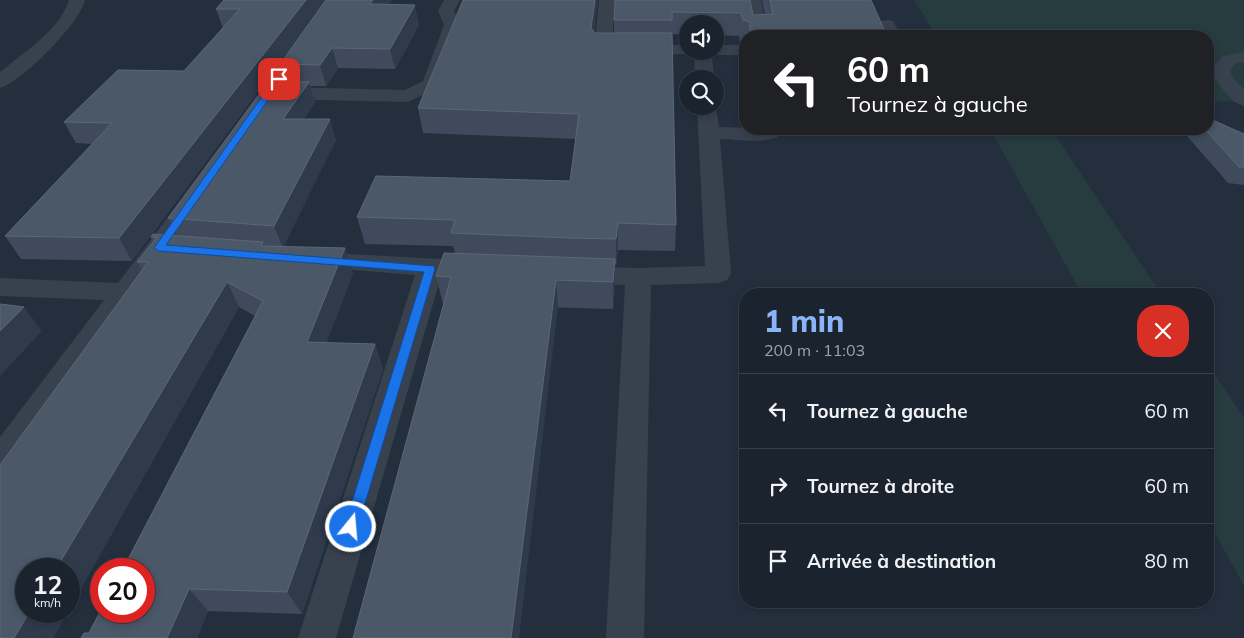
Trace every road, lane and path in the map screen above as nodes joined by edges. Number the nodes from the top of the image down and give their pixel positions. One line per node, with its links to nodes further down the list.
1 (77, 0): 11 (street)
2 (334, 0): 12 (street)
3 (452, 0): 12 (street)
4 (607, 0): 7 (street)
5 (753, 0): 6 (street)
6 (758, 30)
7 (679, 50)
8 (724, 50): 9 (street)
9 (739, 50)
10 (1244, 57): 13 (street)
11 (0, 82)
12 (269, 93): 15 (street)
13 (1244, 100)
14 (707, 115): 16 (street)
15 (246, 126)
16 (708, 133): 17 (street); 25 (street)
17 (739, 133)
18 (205, 182): 19 (street)
19 (159, 248): 20 (street); 27 (street)
20 (186, 249)
21 (290, 258): 22 (street)
22 (430, 269): 23 (street); 29 (street)
23 (497, 271)
24 (555, 274): 25 (street)
25 (638, 277): 30 (street)
26 (0, 287): 27 (street)
27 (124, 292): 28 (street)
28 (0, 462)
29 (317, 638)
30 (625, 638)

